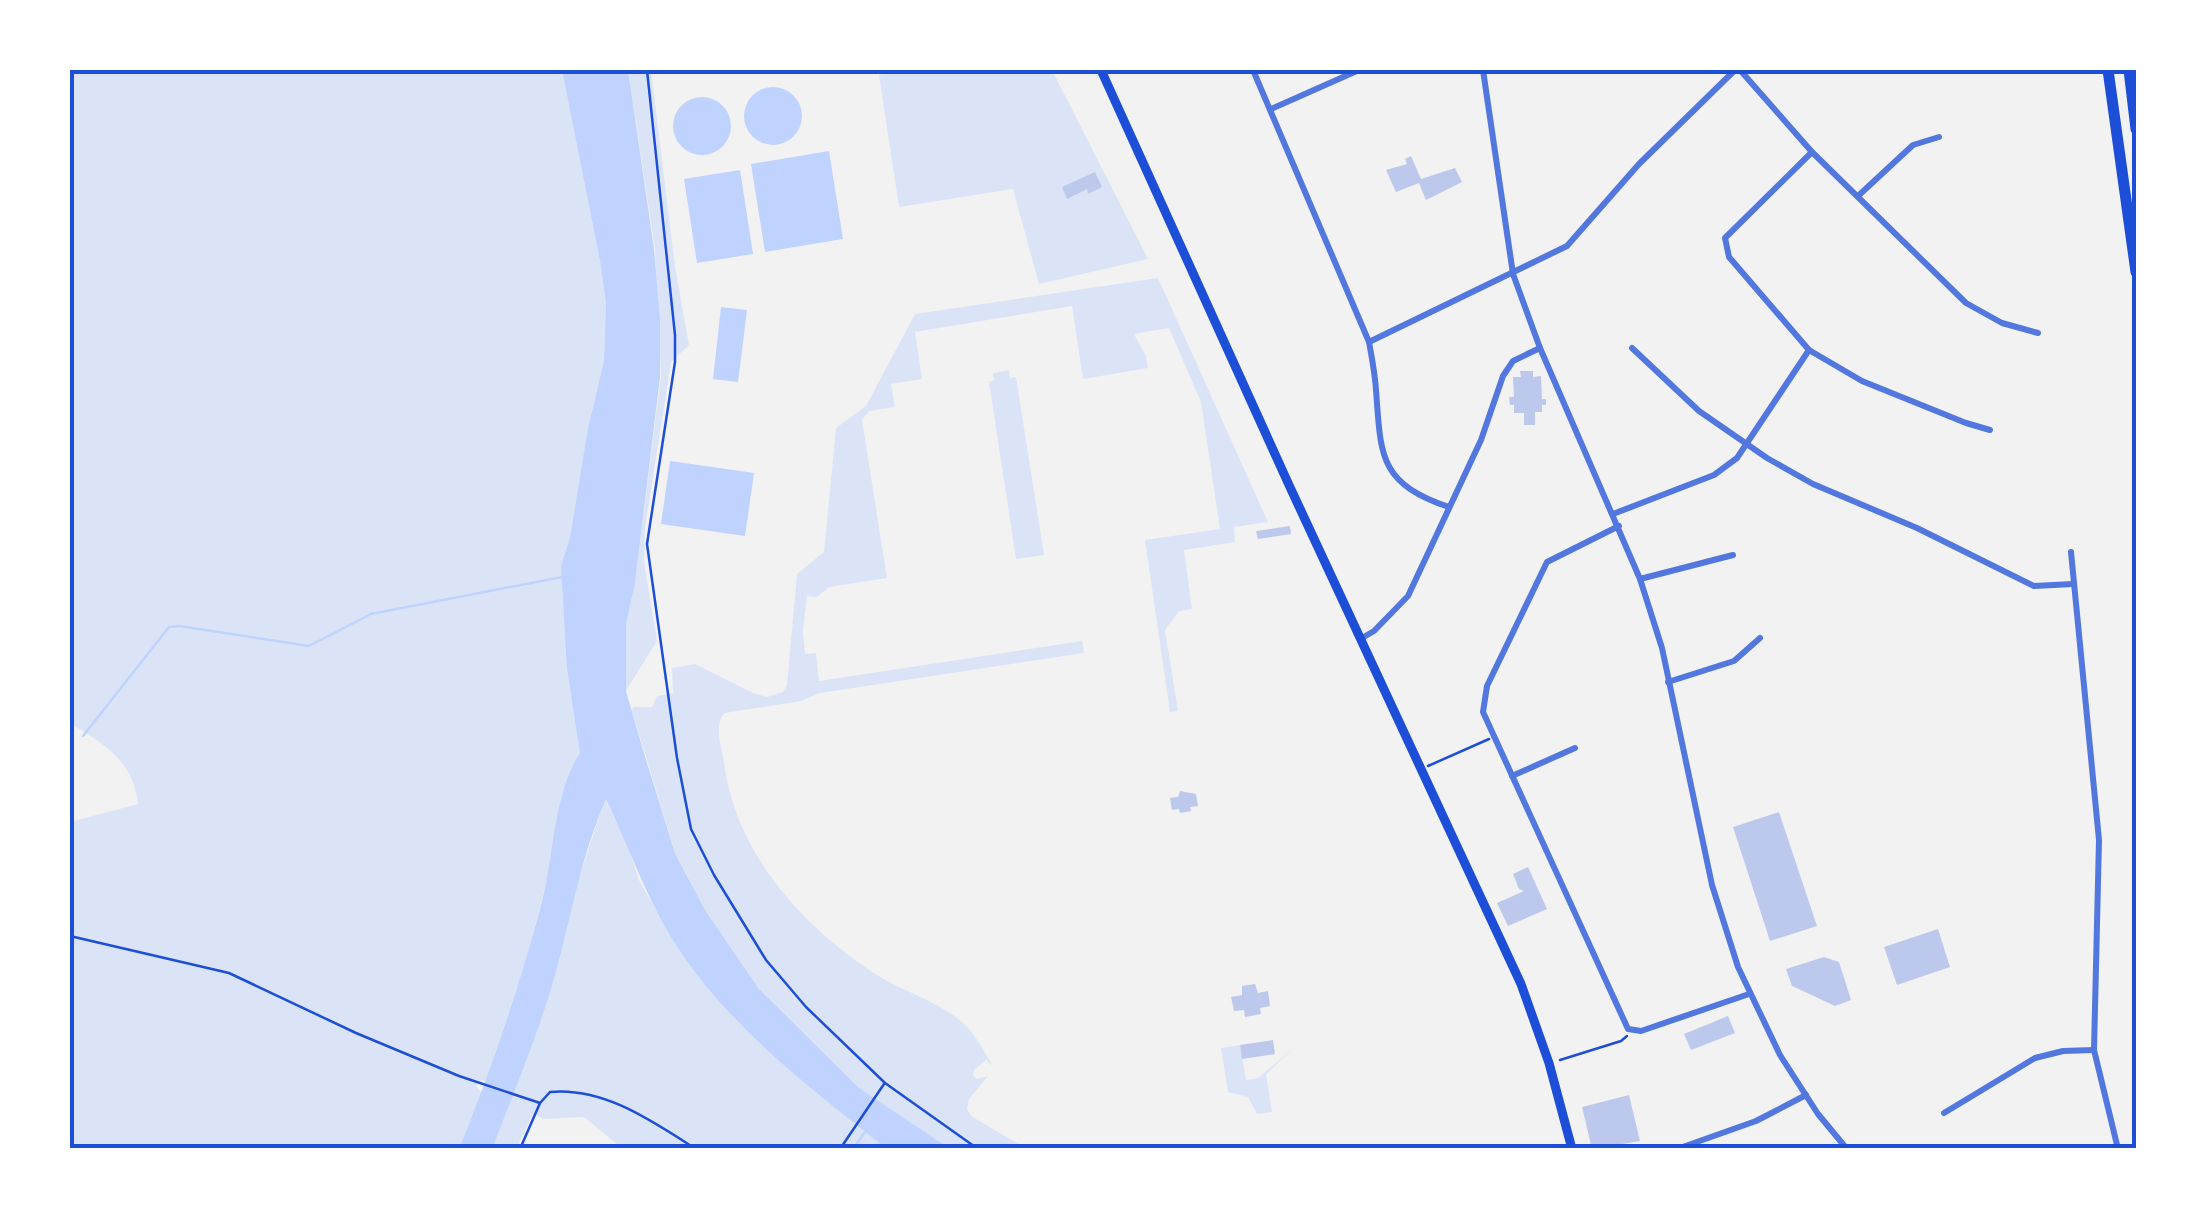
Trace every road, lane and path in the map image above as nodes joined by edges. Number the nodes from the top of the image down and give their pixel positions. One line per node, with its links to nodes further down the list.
1 (646, 70): 42 (path)
2 (1102, 70): 30 (main road)
3 (1254, 70): 9 (street)
4 (1359, 70): 9 (street)
5 (1483, 70): 15 (street)
6 (1738, 70): 12 (street); 15 (street)
7 (2108, 70): 14 (highway)
8 (2128, 70): 10 (highway)
9 (1271, 109): 17 (street)
10 (2136, 129)
11 (1939, 137): 13 (street)
12 (1812, 152): 13 (street); 20 (street)
13 (1858, 196): 16 (street)
14 (2136, 272)
15 (1513, 274): 17 (street); 18 (street)
16 (2038, 333)
17 (1369, 342): 23 (street)
18 (1540, 348): 23 (street); 24 (street)
19 (1632, 348): 22 (street)
20 (1808, 350): 21 (street); 22 (street)
21 (1990, 430)
22 (1747, 443): 24 (street); 29 (street)
23 (1449, 507): 30 (street)
24 (1614, 514): 25 (street)
25 (1619, 526): 28 (street); 33 (street)
26 (2071, 552): 29 (street)
27 (1733, 556): 28 (street)
28 (1640, 578): 32 (street)
29 (2073, 584): 40 (street)
30 (1362, 638): 35 (main road)
31 (1760, 638): 32 (street)
32 (1668, 682): 38 (street)
33 (1492, 737): 35 (path); 36 (street)
34 (1574, 748): 36 (street)
35 (1422, 769): 41 (main road)
36 (1511, 776): 39 (street)
37 (70, 936): 44 (path)
38 (1749, 994): 39 (street); 43 (street)
39 (1632, 1032): 41 (path)
40 (2094, 1050): 45 (street); 54 (street)
41 (1549, 1063): 51 (main road)
42 (883, 1085): 49 (path); 50 (path)
43 (1806, 1095): 46 (street); 53 (street)
44 (540, 1103): 47 (path); 48 (path)
45 (1944, 1113)
46 (1702, 1146): 52 (street)
47 (520, 1149)
48 (696, 1149)
49 (840, 1149)
50 (978, 1149)
51 (1572, 1149)
52 (1677, 1149)
53 (1847, 1149)
54 (2118, 1149)

